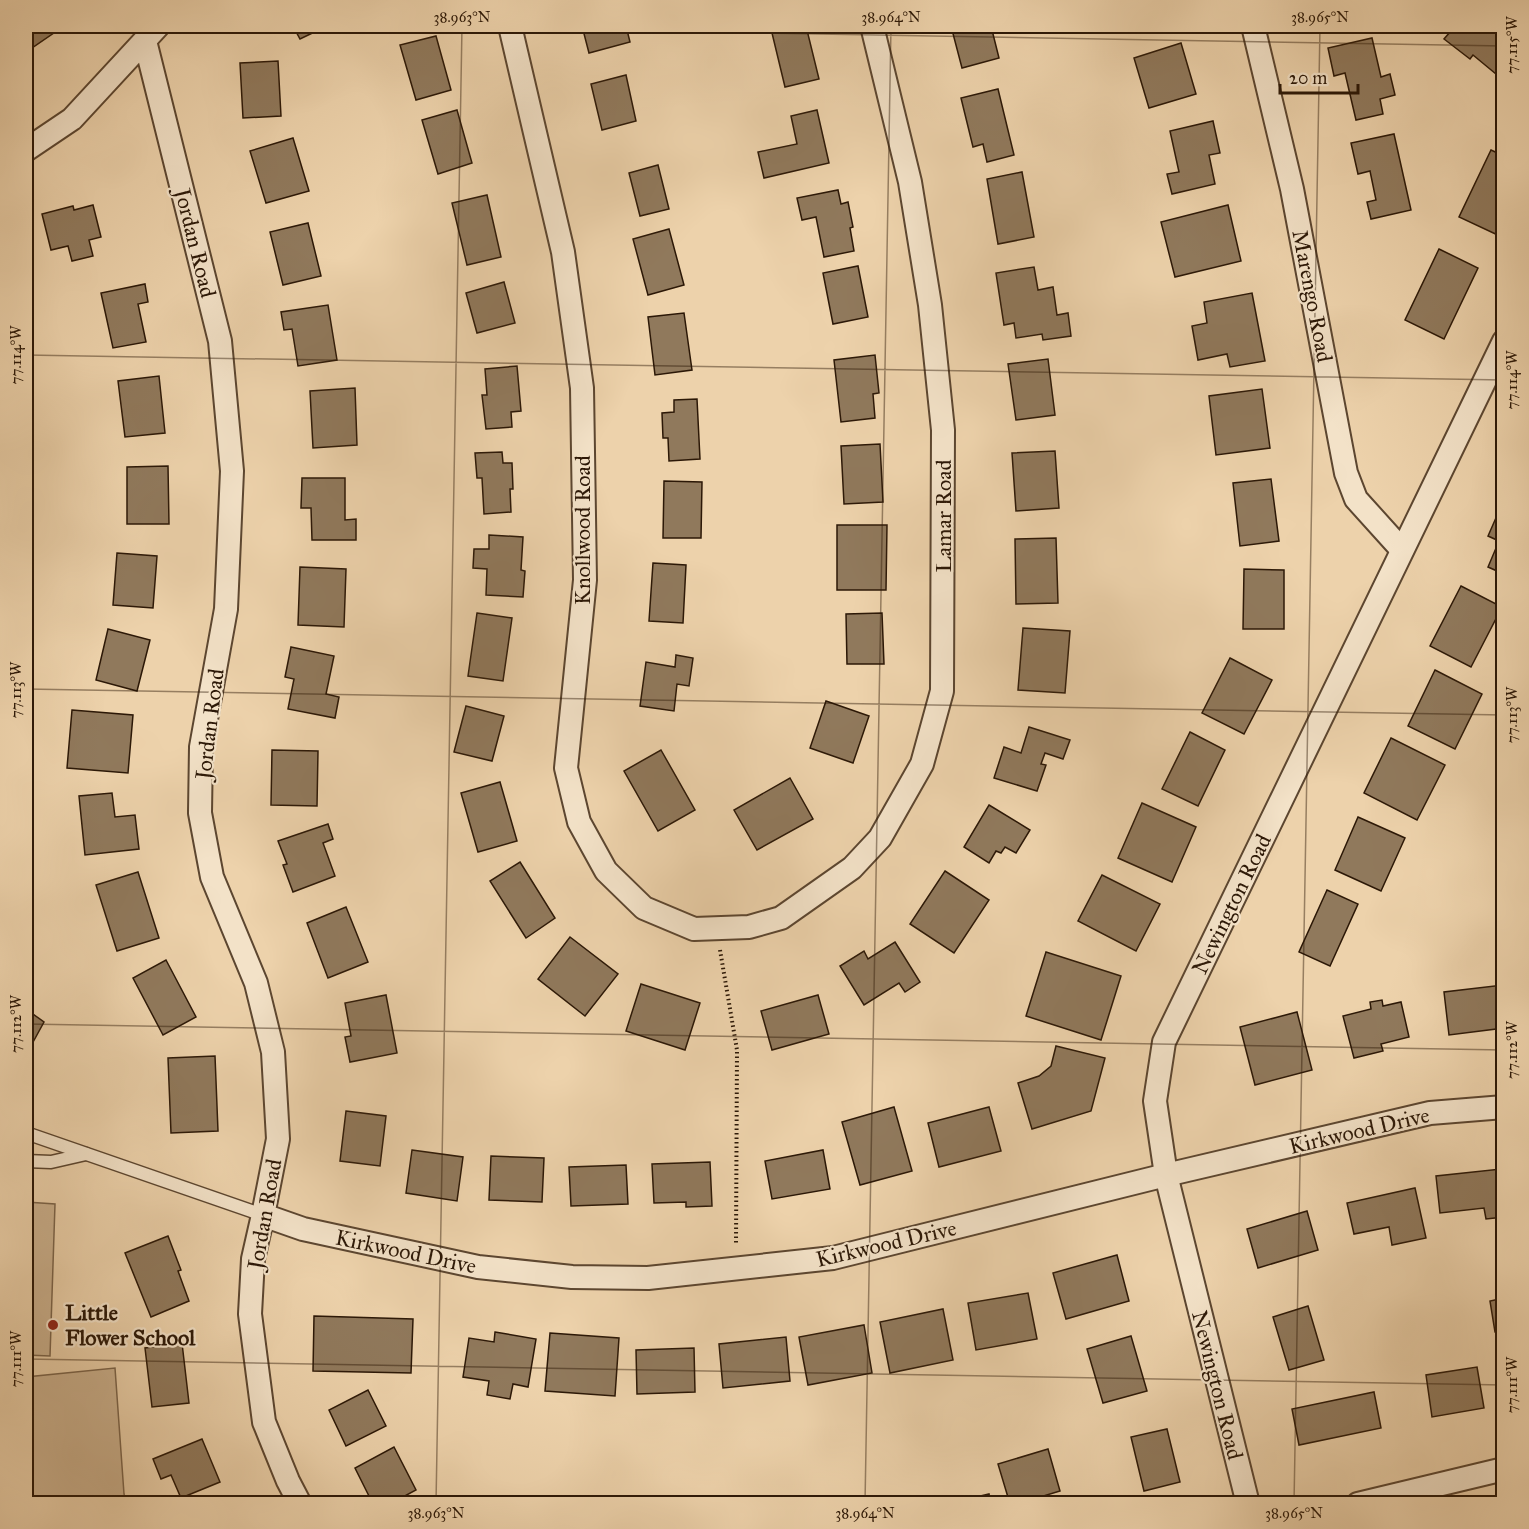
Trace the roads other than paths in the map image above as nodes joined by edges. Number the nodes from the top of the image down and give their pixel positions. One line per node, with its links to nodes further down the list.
1 (510, 26): 8 (street, Knollwood Road)
2 (872, 26): 8 (street, Lamar Road)
3 (1253, 26): 7 (street, Marengo Road)
4 (151, 33): 5 (street); 14 (street, Jordan Road)
5 (26, 150)
6 (1503, 341): 7 (street, Newington Road)
7 (1402, 550): 13 (street, Newington Road)
8 (749, 927)
9 (1503, 1107): 13 (street, Kirkwood Drive)
10 (26, 1133): 11 (lane)
11 (87, 1154): 12 (lane); 14 (lane)
12 (26, 1161)
13 (1166, 1175): 14 (street, Kirkwood Drive); 17 (street, Newington Road)
14 (263, 1215): 16 (street, Jordan Road)
15 (1503, 1469): 18 (street)
16 (300, 1503)
17 (1248, 1503)
18 (1358, 1503)

